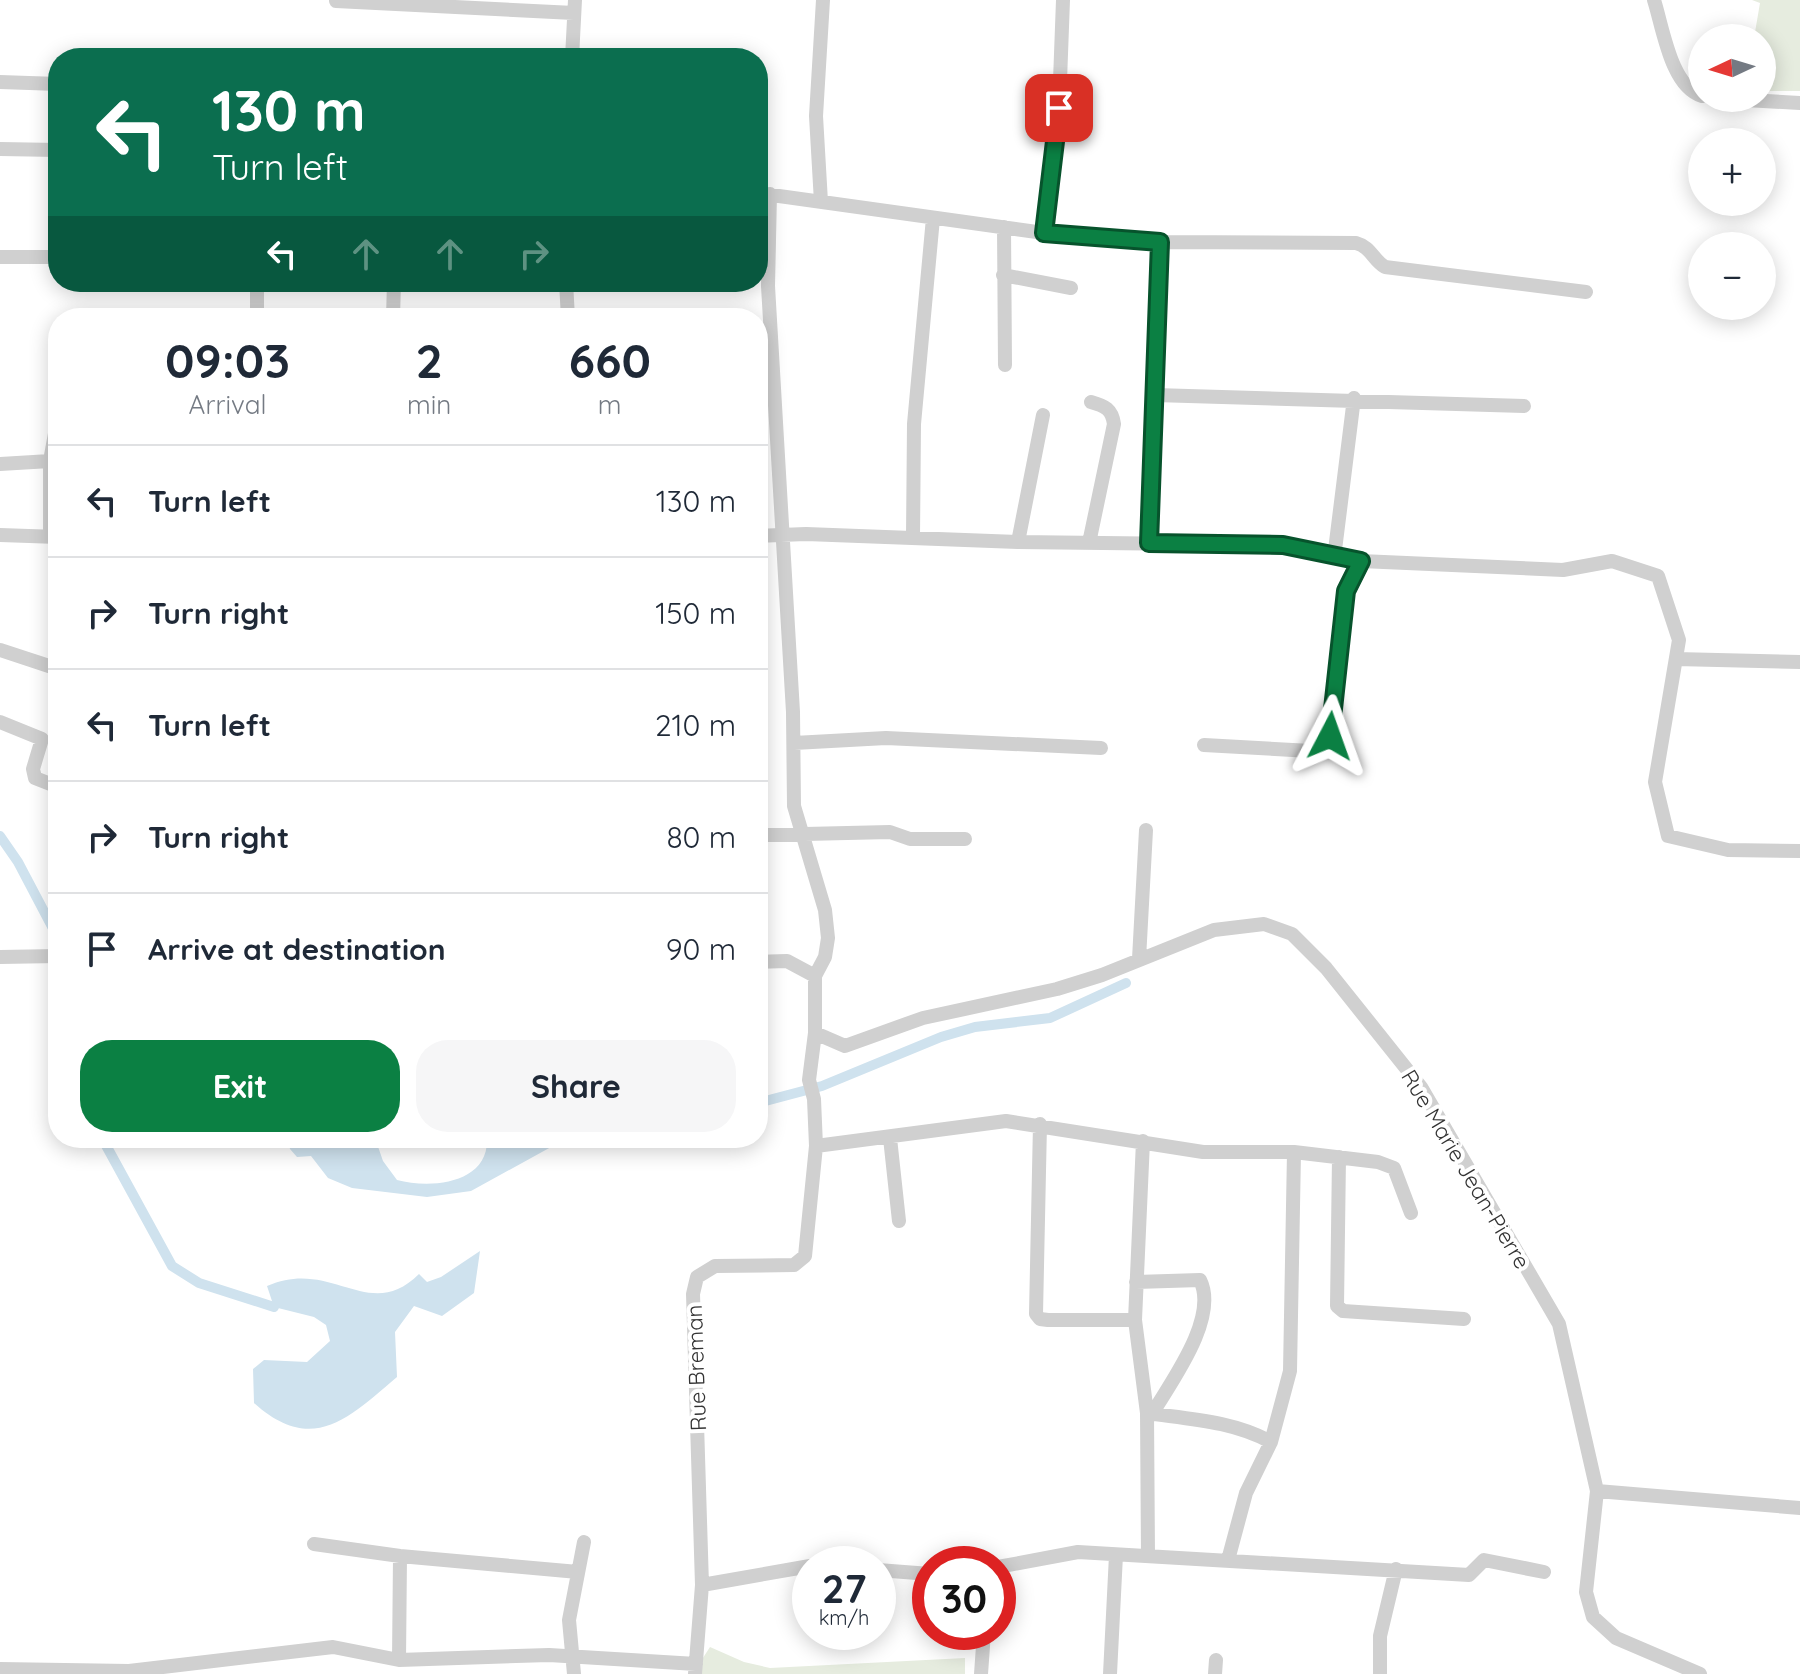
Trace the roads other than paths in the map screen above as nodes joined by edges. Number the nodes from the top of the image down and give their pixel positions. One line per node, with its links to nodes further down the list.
1 (823, 0): 15 (street)
2 (1063, 0): 18 (street)
3 (1654, 0): 9 (street)
4 (336, 1): 5 (street)
5 (574, 6): 6 (street)
6 (572, 48)
7 (0, 82): 8 (street)
8 (48, 84)
9 (1688, 90)
10 (1776, 102): 11 (street)
11 (1800, 103)
12 (0, 149): 13 (street)
13 (48, 150)
14 (768, 195): 15 (street)
15 (821, 202): 16 (street)
16 (933, 218): 17 (street); 38 (street)
17 (1004, 227): 18 (street); 22 (street)
18 (1044, 233): 19 (street)
19 (1160, 242): 24 (street); 27 (street)
20 (0, 257): 21 (street)
21 (48, 257)
22 (1003, 275): 23 (street); 25 (street)
23 (1071, 288)
24 (1586, 292)
25 (1005, 365)
26 (768, 382): 35 (street, Rue Breman)
27 (1155, 395): 28 (street); 41 (street)
28 (1354, 398): 30 (street); 42 (street)
29 (1091, 402): 40 (street)
30 (1524, 406)
31 (1043, 415): 39 (street)
32 (48, 461): 33 (street)
33 (0, 464)
34 (0, 535): 37 (street)
35 (781, 535): 36 (street); 38 (street); 49 (street, Rue Breman)
36 (768, 536)
37 (48, 537)
38 (913, 537): 39 (street)
39 (1018, 542): 40 (street)
40 (1089, 543): 41 (street)
41 (1149, 543): 42 (street)
42 (1334, 558): 43 (street)
43 (1361, 561): 45 (street); 50 (street)
44 (0, 650): 47 (street)
45 (1676, 659): 46 (street); 57 (street)
46 (1800, 662)
47 (48, 666)
48 (0, 722): 52 (street)
49 (794, 743): 51 (street); 55 (street, Rue Breman)
50 (1204, 745)
51 (1101, 748)
52 (48, 783)
53 (1146, 830): 60 (street)
54 (768, 835): 55 (street)
55 (804, 837): 56 (street); 62 (street, Rue Breman)
56 (965, 839)
57 (1800, 851)
58 (48, 956): 59 (street)
59 (0, 957)
60 (1139, 959): 63 (street, Rue Marie Jean-Pierre); 77 (street, Rue Marie Jean-Pierre)
61 (768, 962): 62 (street)
62 (815, 976): 63 (street, Rue Breman)
63 (815, 1033): 67 (street, Rue Breman)
64 (1040, 1124): 65 (street); 66 (street); 74 (street)
65 (890, 1138): 67 (street); 71 (street)
66 (1143, 1141): 68 (street); 72 (street)
67 (816, 1146): 90 (street, Rue Breman)
68 (1294, 1152): 69 (street); 76 (street)
69 (1339, 1157): 70 (street); 73 (street)
70 (1411, 1213)
71 (899, 1221)
72 (1136, 1282): 74 (street); 75 (street)
73 (1464, 1319)
74 (1135, 1320): 75 (street)
75 (1149, 1413): 76 (street); 83 (street)
76 (1271, 1442): 84 (street)
77 (1597, 1491): 78 (street); 101 (street, Rue Marie Jean-Pierre)
78 (1800, 1508)
79 (584, 1542): 88 (street)
80 (314, 1544): 82 (street)
81 (1116, 1555): 83 (street); 85 (street); 99 (street)
82 (400, 1556): 88 (street); 93 (street)
83 (1148, 1556): 84 (street)
84 (1228, 1560): 87 (street)
85 (1016, 1564)
86 (792, 1569): 90 (street)
87 (1396, 1569): 89 (street); 100 (street)
88 (578, 1572): 92 (street)
89 (1544, 1572)
90 (702, 1585): 95 (street, Rue Breman)
91 (983, 1650): 98 (street)
92 (573, 1657): 93 (street); 95 (street); 97 (street)
93 (399, 1660): 96 (street)
94 (0, 1669): 96 (street)
95 (695, 1669)
96 (134, 1672)
97 (574, 1674)
98 (981, 1674)
99 (1110, 1674)
100 (1380, 1674)
101 (1700, 1674)

